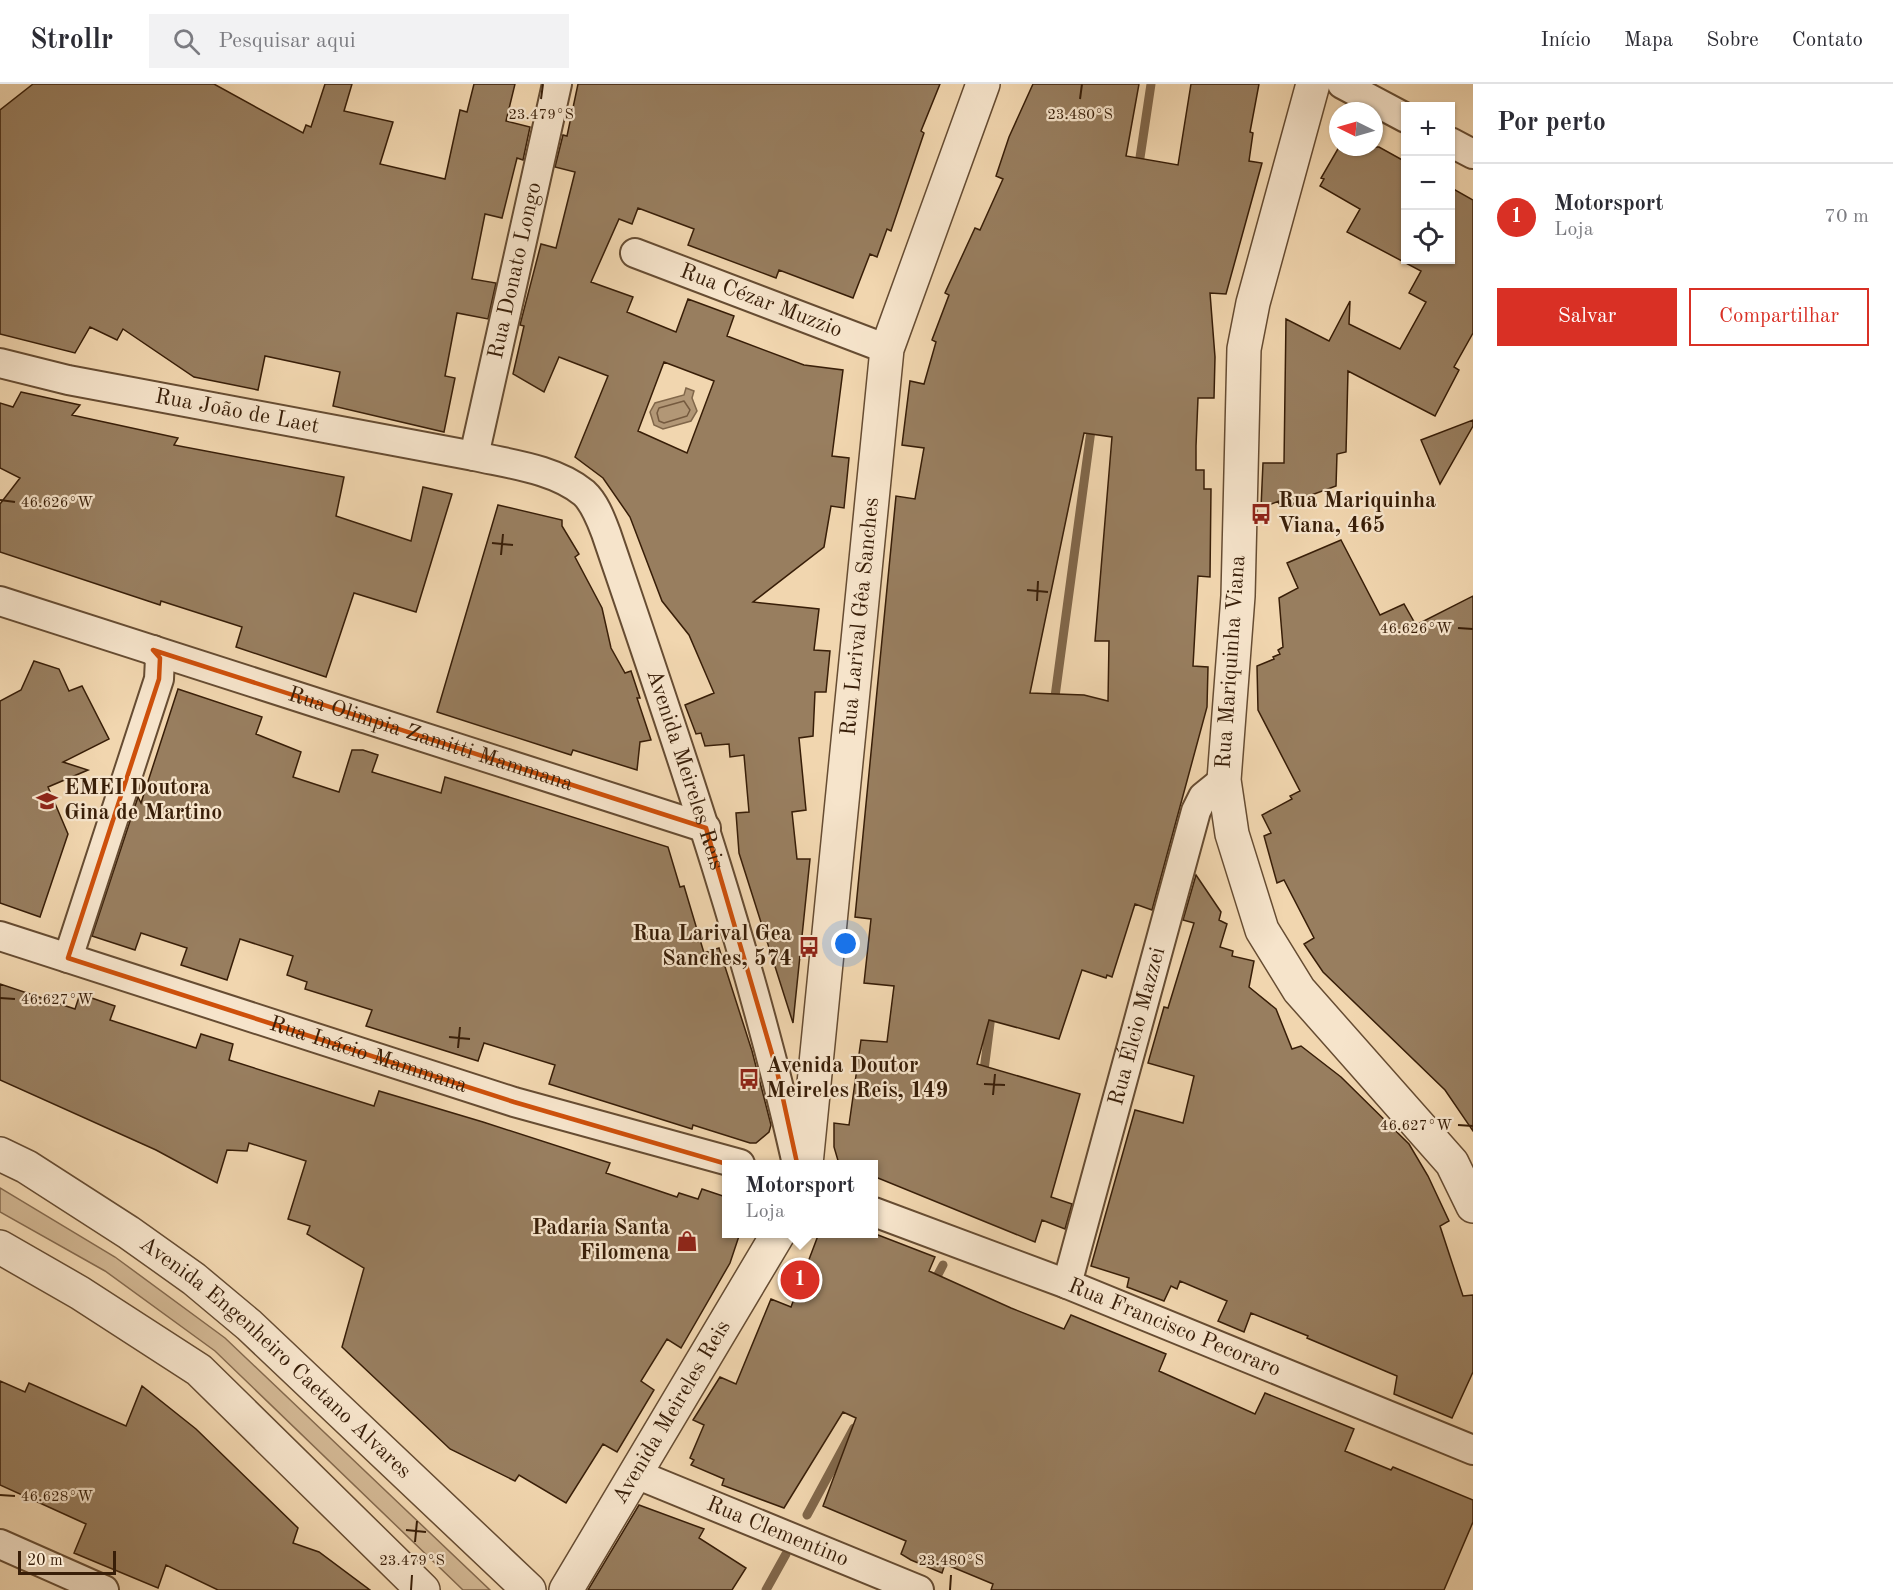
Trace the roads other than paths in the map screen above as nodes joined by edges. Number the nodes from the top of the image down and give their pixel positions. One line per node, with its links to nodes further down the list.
1 (557, 84): 11 (street, Rua Donato Longo)
2 (983, 84): 9 (street, Rua Larival Gêa Sanches)
3 (1313, 84): 14 (street, Rua Mariquinha Viana)
4 (1342, 84): 5 (street)
5 (1401, 115)
6 (1455, 144): 7 (street)
7 (1473, 153)
8 (635, 254): 9 (street, Rua Cézar Muzzio)
9 (887, 349): 21 (street, Rua Larival Gêa Sanches)
10 (0, 363): 11 (street, Rua João de Laet)
11 (474, 456): 15 (street, Avenida Meireles Reis)
12 (0, 601): 13 (street, Rua Olimpia Zamitti Mammana)
13 (153, 650): 15 (street, Rua Olimpia Zamitti Mammana); 17 (street)
14 (1224, 780): 22 (street, Rua Mariquinha Viana); 26 (street, Rua Élcio Mazzei)
15 (706, 828): 20 (street, Avenida Meireles Reis)
16 (0, 936): 17 (street, Rua Inácio Mammana)
17 (68, 958): 19 (street, Rua Inácio Mammana)
18 (0, 1154): 32 (street, Avenida Engenheiro Caetano Alvares)
19 (725, 1160)
20 (796, 1160)
21 (806, 1160)
22 (1473, 1206)
23 (878, 1214): 26 (street, Rua Francisco Pecoraro)
24 (774, 1238): 28 (street, Avenida Meireles Reis)
25 (0, 1247): 31 (street)
26 (1067, 1284): 27 (street, Rua Francisco Pecoraro)
27 (1473, 1450)
28 (636, 1474): 33 (street, Avenida Meireles Reis); 34 (street, Rua Clementino)
29 (0, 1544): 30 (street)
30 (104, 1590)
31 (423, 1590)
32 (529, 1590)
33 (566, 1590)
34 (918, 1590)

